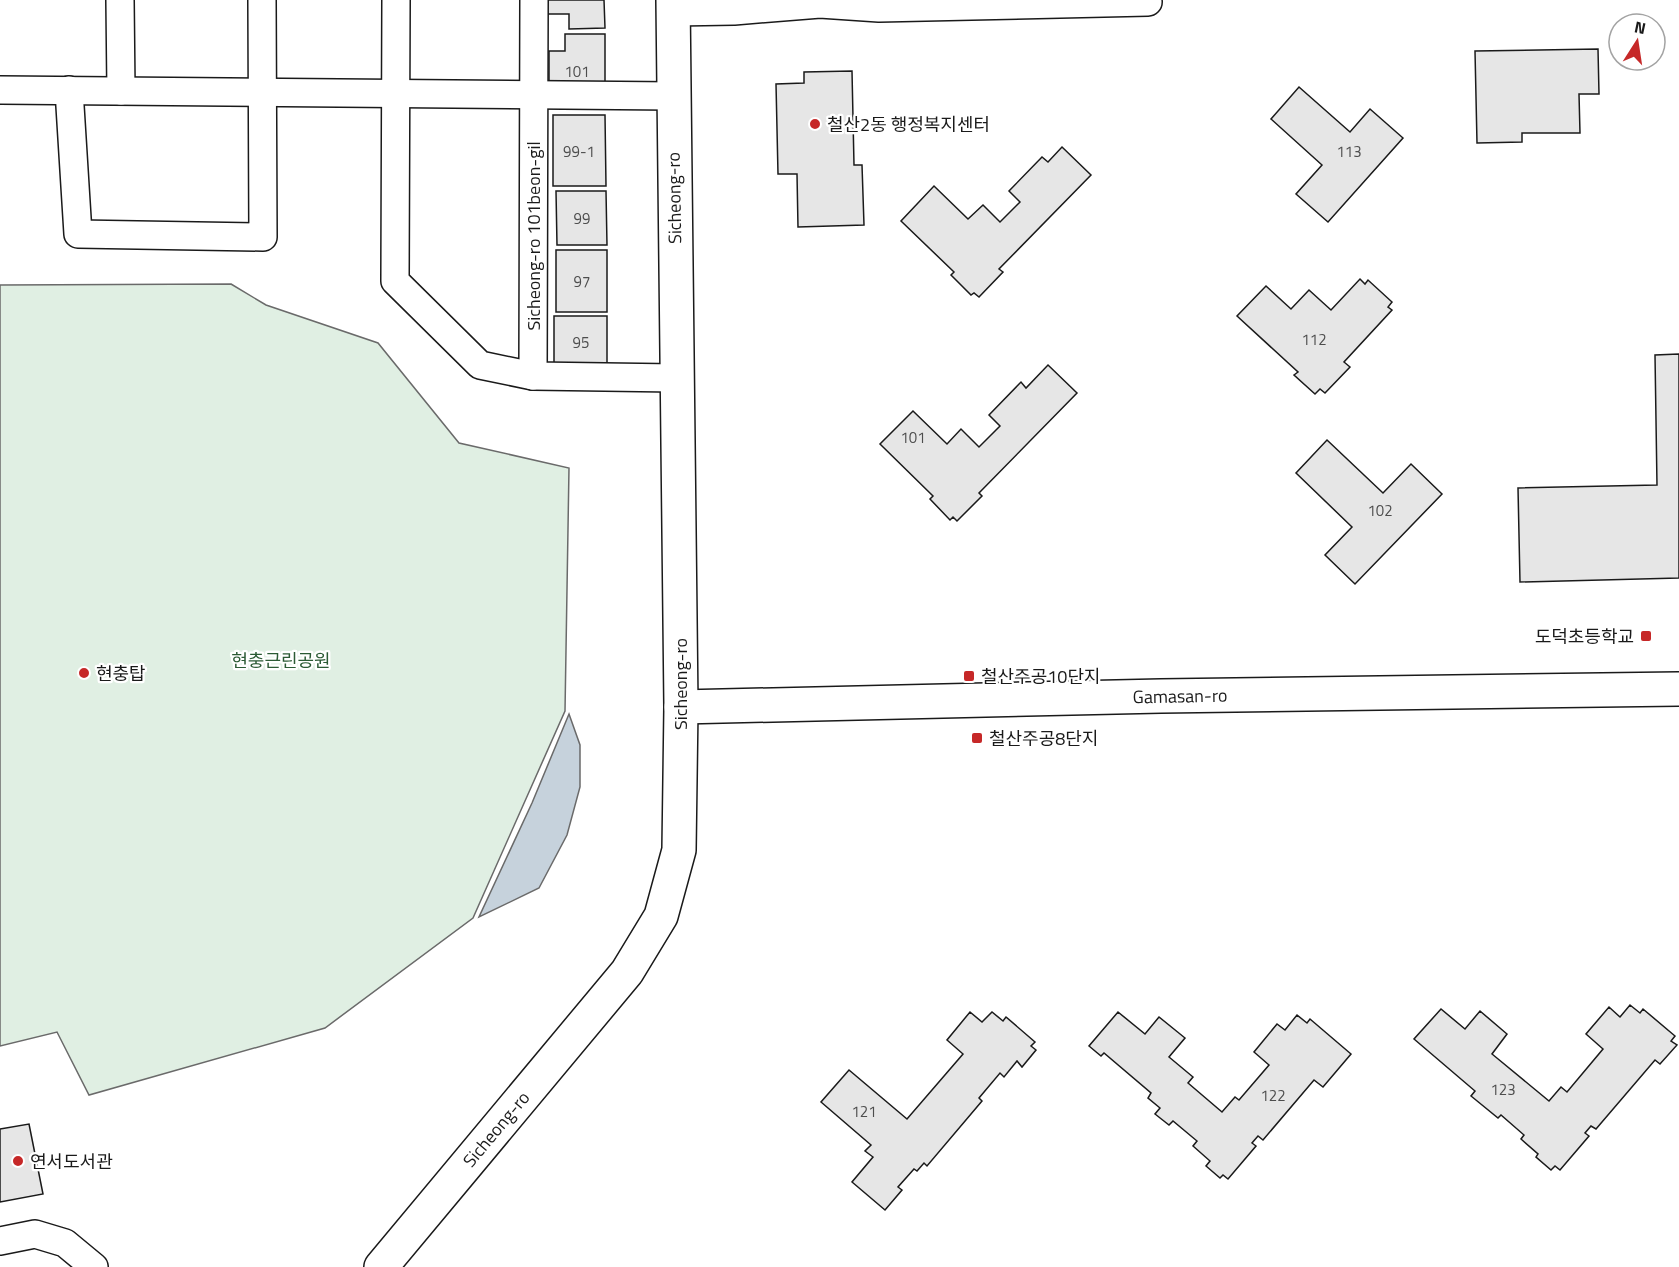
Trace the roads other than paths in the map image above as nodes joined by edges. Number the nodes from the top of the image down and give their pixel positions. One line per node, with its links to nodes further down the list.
1 (120, 0): 11 (street)
2 (262, 0): 12 (street)
3 (396, 0): 13 (street)
4 (534, 0): 14 (street, Sicheong-ro 101beon-gil)
5 (820, 2): 6 (street); 8 (street)
6 (1048, 2): 7 (street)
7 (1148, 2)
8 (673, 6): 15 (main road, Sicheong-ro)
9 (0, 90): 10 (street)
10 (69, 90): 11 (street); 12 (street)
11 (121, 91): 12 (street)
12 (263, 92): 13 (street)
13 (396, 93): 14 (street); 16 (street)
14 (533, 95): 15 (street); 16 (street, Sicheong-ro 101beon-gil)
15 (673, 96): 17 (main road, Sicheong-ro)
16 (533, 376): 17 (street)
17 (676, 378): 19 (main road, Sicheong-ro)
18 (1679, 689): 19 (main road, Gamasan-ro)
19 (681, 707): 22 (main road, Sicheong-ro)
20 (0, 1241): 21 (street)
21 (94, 1267)
22 (381, 1267)

